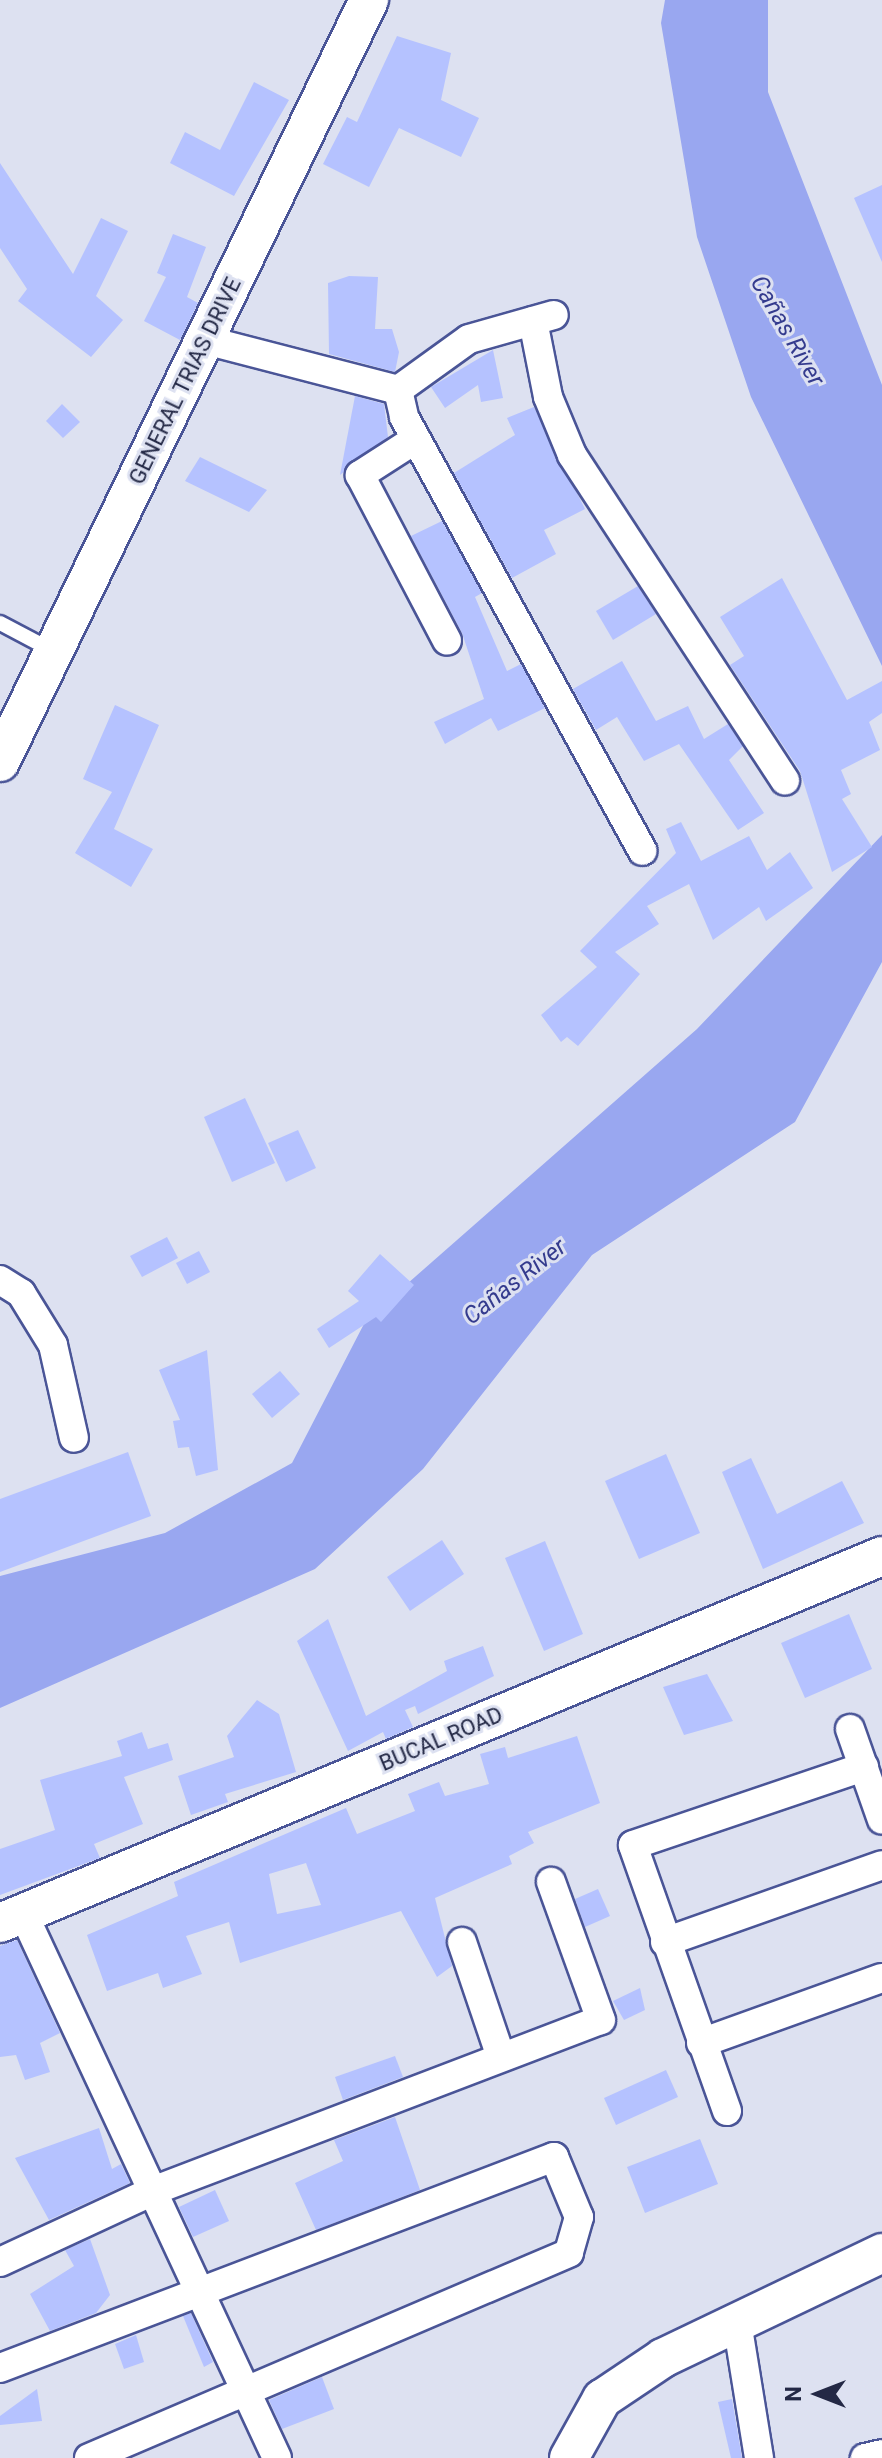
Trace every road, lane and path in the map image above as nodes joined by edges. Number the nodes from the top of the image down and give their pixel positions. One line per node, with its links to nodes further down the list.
1 (369, 0): 2 (street, GENERAL TRIAS DRIVE)
2 (205, 340): 3 (street); 7 (street, GENERAL TRIAS DRIVE)
3 (398, 390): 4 (street); 9 (street)
4 (416, 439): 6 (street); 10 (street)
5 (0, 623): 7 (lane)
6 (447, 641)
7 (54, 651): 8 (street, GENERAL TRIAS DRIVE)
8 (4, 742)
9 (785, 780)
10 (643, 851)
11 (0, 1280): 12 (street)
12 (74, 1438)
13 (882, 1556): 19 (street, BUCAL ROAD)
14 (850, 1729): 15 (street)
15 (864, 1767): 16 (street); 21 (street)
16 (882, 1820)
17 (882, 1865): 21 (street)
18 (551, 1882): 24 (street)
19 (11, 1918): 26 (street)
20 (462, 1942): 24 (street)
21 (665, 1942): 23 (street)
22 (882, 1978): 23 (street)
23 (701, 2043): 25 (street)
24 (501, 2057): 26 (street)
25 (727, 2111)
26 (155, 2190): 28 (street); 29 (street)
27 (882, 2253): 30 (street)
28 (0, 2262)
29 (198, 2287): 31 (street); 32 (street); 32 (street)
30 (737, 2322): 36 (street); 37 (street)
31 (0, 2368)
32 (251, 2393): 34 (street); 35 (street)
33 (882, 2454): 38 (street)
34 (89, 2458)
35 (277, 2458)
36 (569, 2458)
37 (759, 2458)
38 (865, 2458)

